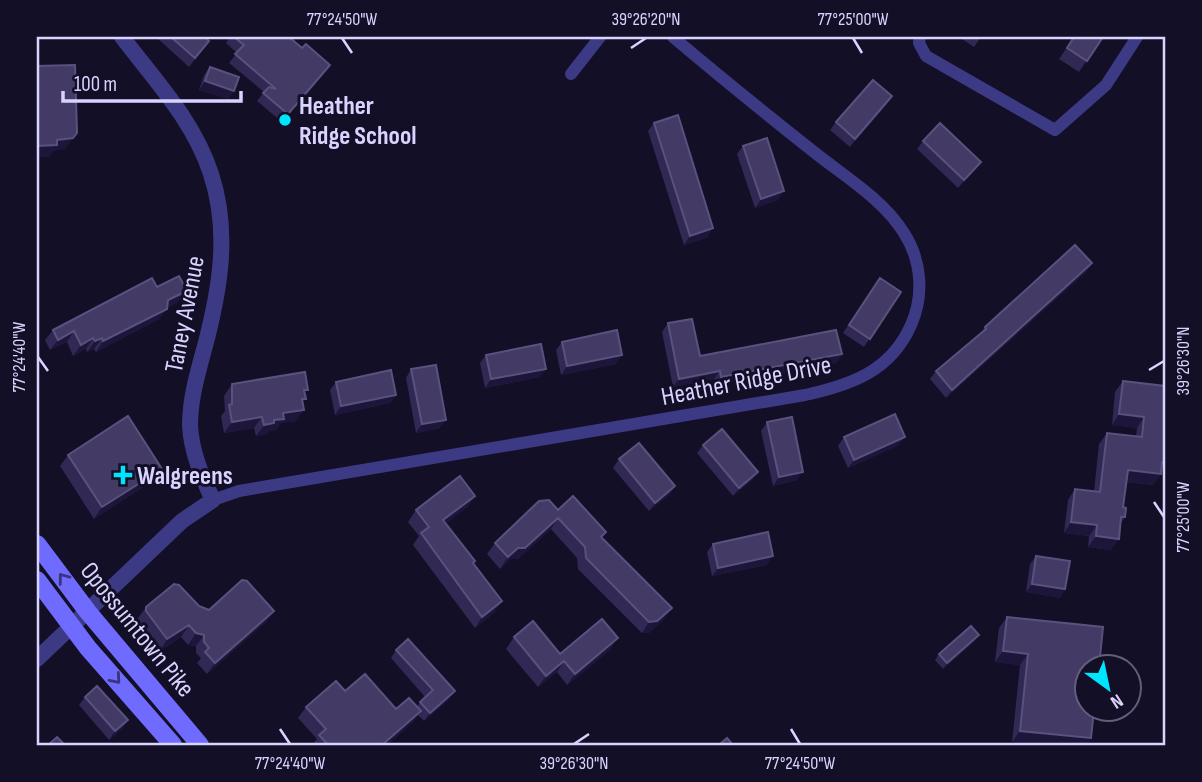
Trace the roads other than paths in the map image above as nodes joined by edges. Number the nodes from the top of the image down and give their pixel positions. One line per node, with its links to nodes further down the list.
1 (122, 37): 7 (street, Taney Avenue)
2 (600, 37): 6 (street)
3 (673, 37): 7 (street, Heather Ridge Drive)
4 (920, 37): 5 (street)
5 (1136, 37)
6 (571, 74)
7 (213, 500): 10 (street)
8 (37, 544): 10 (main road, Opossumtown Pike, one-way to 8)
9 (37, 580): 11 (main road, Opossumtown Pike)
10 (88, 612): 11 (street); 14 (main road, Opossumtown Pike)
11 (73, 626): 12 (street); 13 (main road, Opossumtown Pike, one-way to 13)
12 (37, 659)
13 (173, 745)
14 (200, 745)

